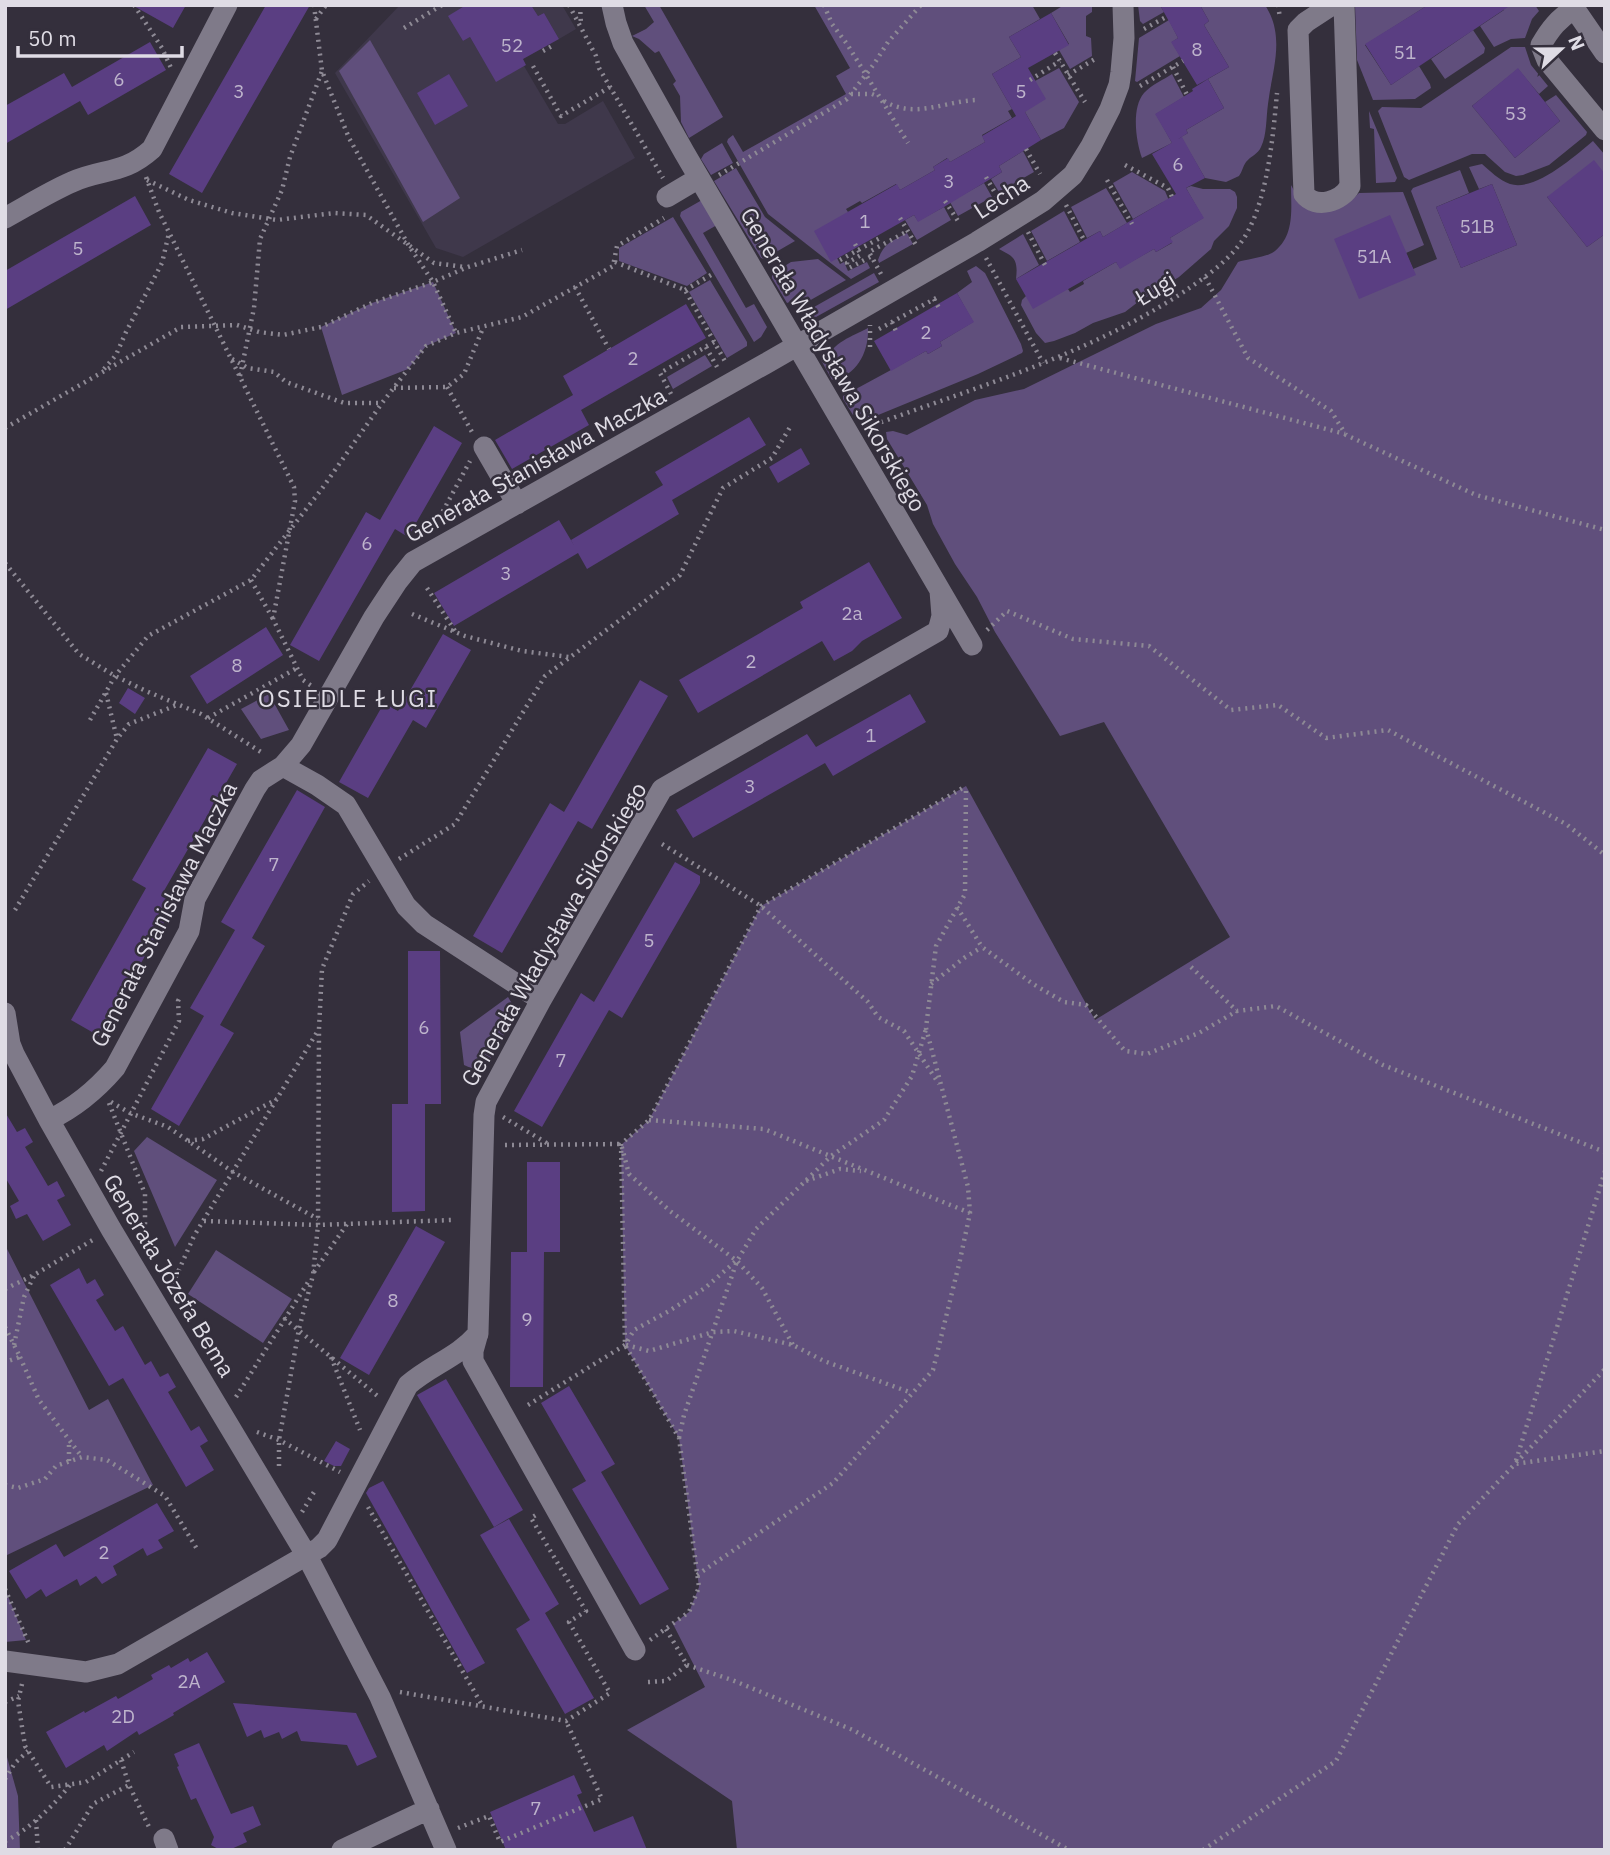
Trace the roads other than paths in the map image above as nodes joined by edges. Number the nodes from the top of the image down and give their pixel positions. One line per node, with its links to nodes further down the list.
1 (227, 5): 11 (street)
2 (612, 5): 9 (street, Generała Władysława Sikorskiego)
3 (1123, 5): 12 (street, Lecha)
4 (1332, 5): 5 (street)
5 (1344, 5)
6 (1573, 7): 7 (street); 8 (street)
7 (1605, 53)
8 (1605, 130)
9 (706, 178): 10 (street); 12 (street, Generała Władysława Sikorskiego)
10 (669, 195)
11 (5, 218)
12 (796, 345): 14 (street, Generała Stanisława Maczka); 15 (street, Generała Władysława Sikorskiego)
13 (484, 447): 14 (street)
14 (517, 504): 17 (street, Generała Stanisława Maczka)
15 (940, 591): 16 (street, Generała Władysława Sikorskiego); 18 (street, Generała Władysława Sikorskiego)
16 (972, 645)
17 (283, 765): 18 (street); 20 (street, Generała Stanisława Maczka)
18 (541, 1000): 21 (street, Generała Władysława Sikorskiego)
19 (5, 1013): 20 (street, Generała Józefa Bema)
20 (49, 1120): 22 (street, Generała Józefa Bema)
21 (478, 1333): 22 (street); 23 (street, Generała Władysława Sikorskiego)
22 (307, 1556): 24 (street); 25 (street, Generała Józefa Bema)
23 (635, 1650)
24 (5, 1661)
25 (429, 1809): 26 (street); 27 (street, Generała Józefa Bema)
26 (342, 1850)
27 (446, 1850)

